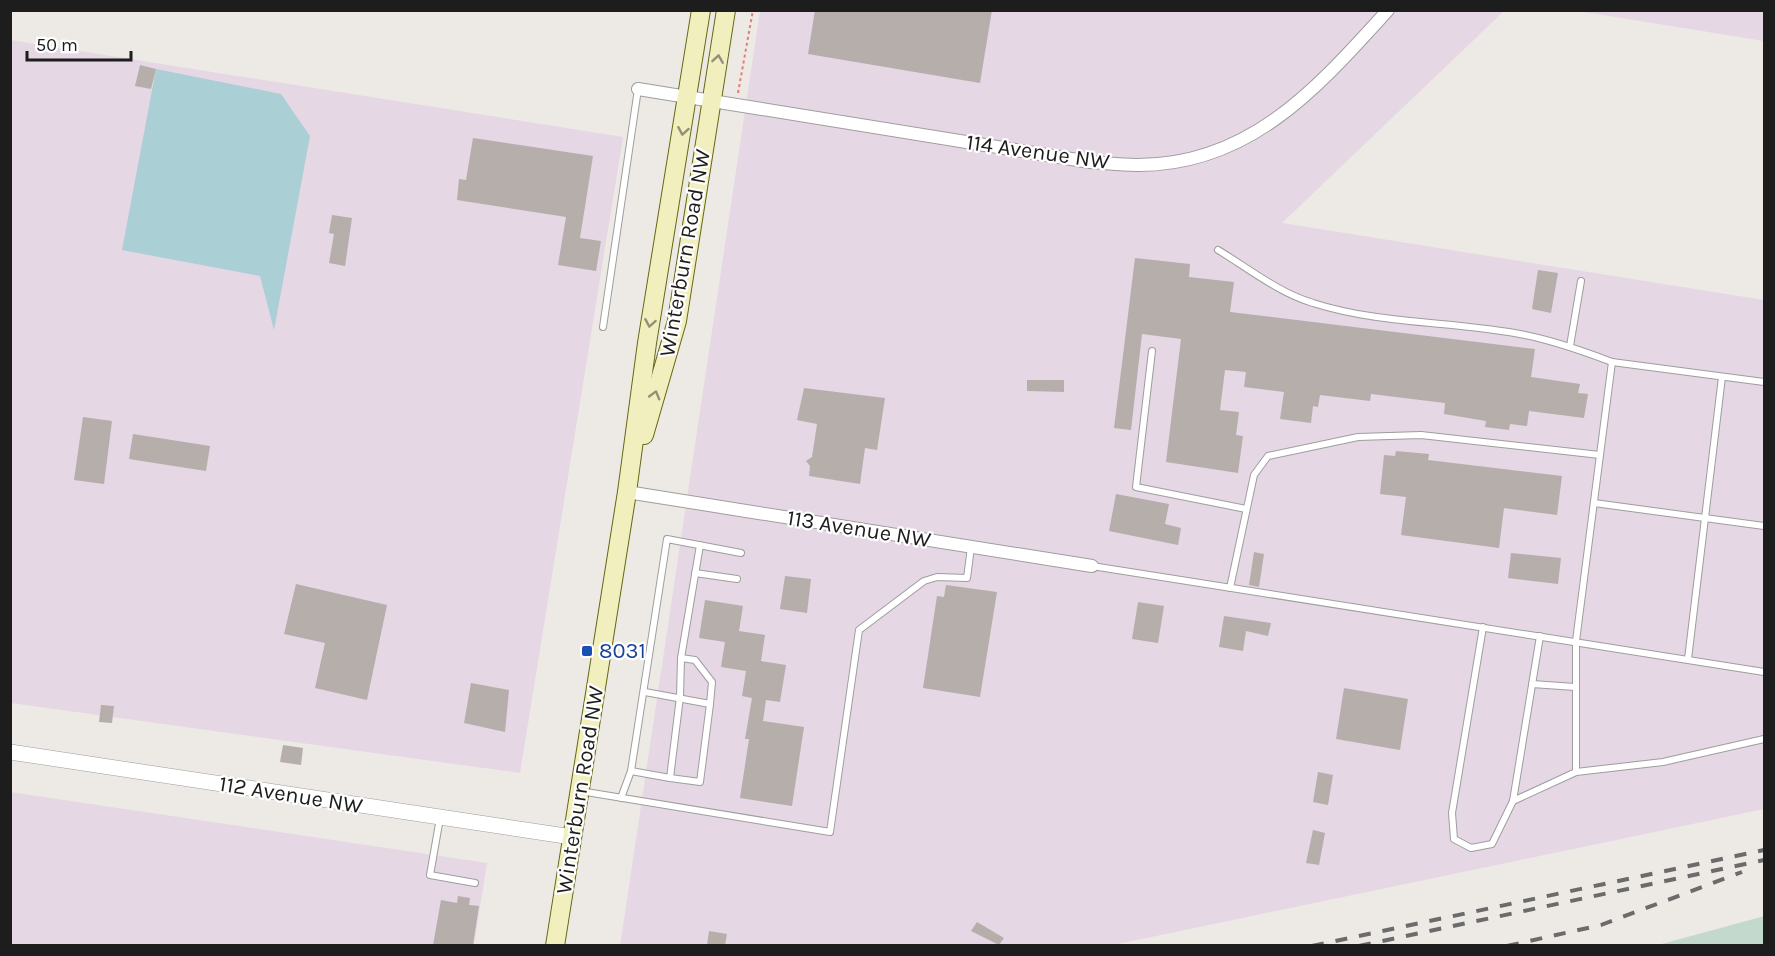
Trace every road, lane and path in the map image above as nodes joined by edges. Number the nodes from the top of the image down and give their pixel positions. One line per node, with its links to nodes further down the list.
1 (701, 10): 6 (main road, Winterburn Road NW)
2 (726, 10): 7 (main road, Winterburn Road NW, one-way to 2)
3 (753, 10): 8 (path)
4 (1388, 10): 8 (street, 114 Avenue NW)
5 (638, 89): 6 (street, 114 Avenue NW); 11 (lane)
6 (688, 96): 7 (street, 114 Avenue NW); 18 (main road, Winterburn Road NW, one-way to 18)
7 (712, 101): 8 (street, 114 Avenue NW); 18 (main road, Winterburn Road NW, one-way to 7)
8 (737, 105)
9 (1218, 250): 12 (lane)
10 (1581, 281): 12 (lane)
11 (603, 327)
12 (1570, 346): 14 (lane)
13 (1152, 351): 20 (lane)
14 (1612, 362): 15 (lane); 17 (lane)
15 (1722, 377): 16 (lane); 21 (lane)
16 (1764, 382)
17 (1600, 455): 19 (lane); 20 (lane)
18 (627, 492): 24 (street, 113 Avenue NW); 46 (main road, Winterburn Road NW)
19 (1594, 503): 21 (lane); 32 (lane)
20 (1246, 509): 29 (lane)
21 (1705, 520): 22 (lane); 34 (lane)
22 (1764, 526)
23 (700, 545): 25 (lane); 27 (lane); 38 (lane)
24 (971, 547): 26 (street, 113 Avenue NW); 47 (lane)
25 (741, 553)
26 (1092, 566): 29 (lane)
27 (695, 573): 28 (lane); 33 (lane)
28 (737, 579)
29 (1230, 588): 30 (lane)
30 (1483, 627): 31 (lane); 48 (lane)
31 (1540, 636): 32 (lane); 36 (lane)
32 (1576, 641): 34 (lane); 37 (lane)
33 (681, 658): 39 (lane); 40 (lane)
34 (1688, 660): 35 (lane)
35 (1764, 672)
36 (1532, 684): 37 (lane); 48 (lane)
37 (1575, 687): 44 (lane)
38 (645, 692): 39 (lane); 43 (lane)
39 (680, 697): 40 (lane); 45 (lane)
40 (710, 704): 45 (lane)
41 (1764, 739): 44 (lane)
42 (10, 753): 49 (street, 112 Avenue NW)
43 (631, 771): 45 (lane); 47 (lane)
44 (1576, 772): 48 (lane)
45 (670, 778)
46 (580, 791): 47 (lane); 50 (main road, Winterburn Road NW)
47 (621, 798)
48 (1513, 801)
49 (440, 817): 50 (street, 112 Avenue NW); 51 (lane)
50 (572, 837): 52 (main road, Winterburn Road NW)
51 (475, 883)
52 (555, 945)

